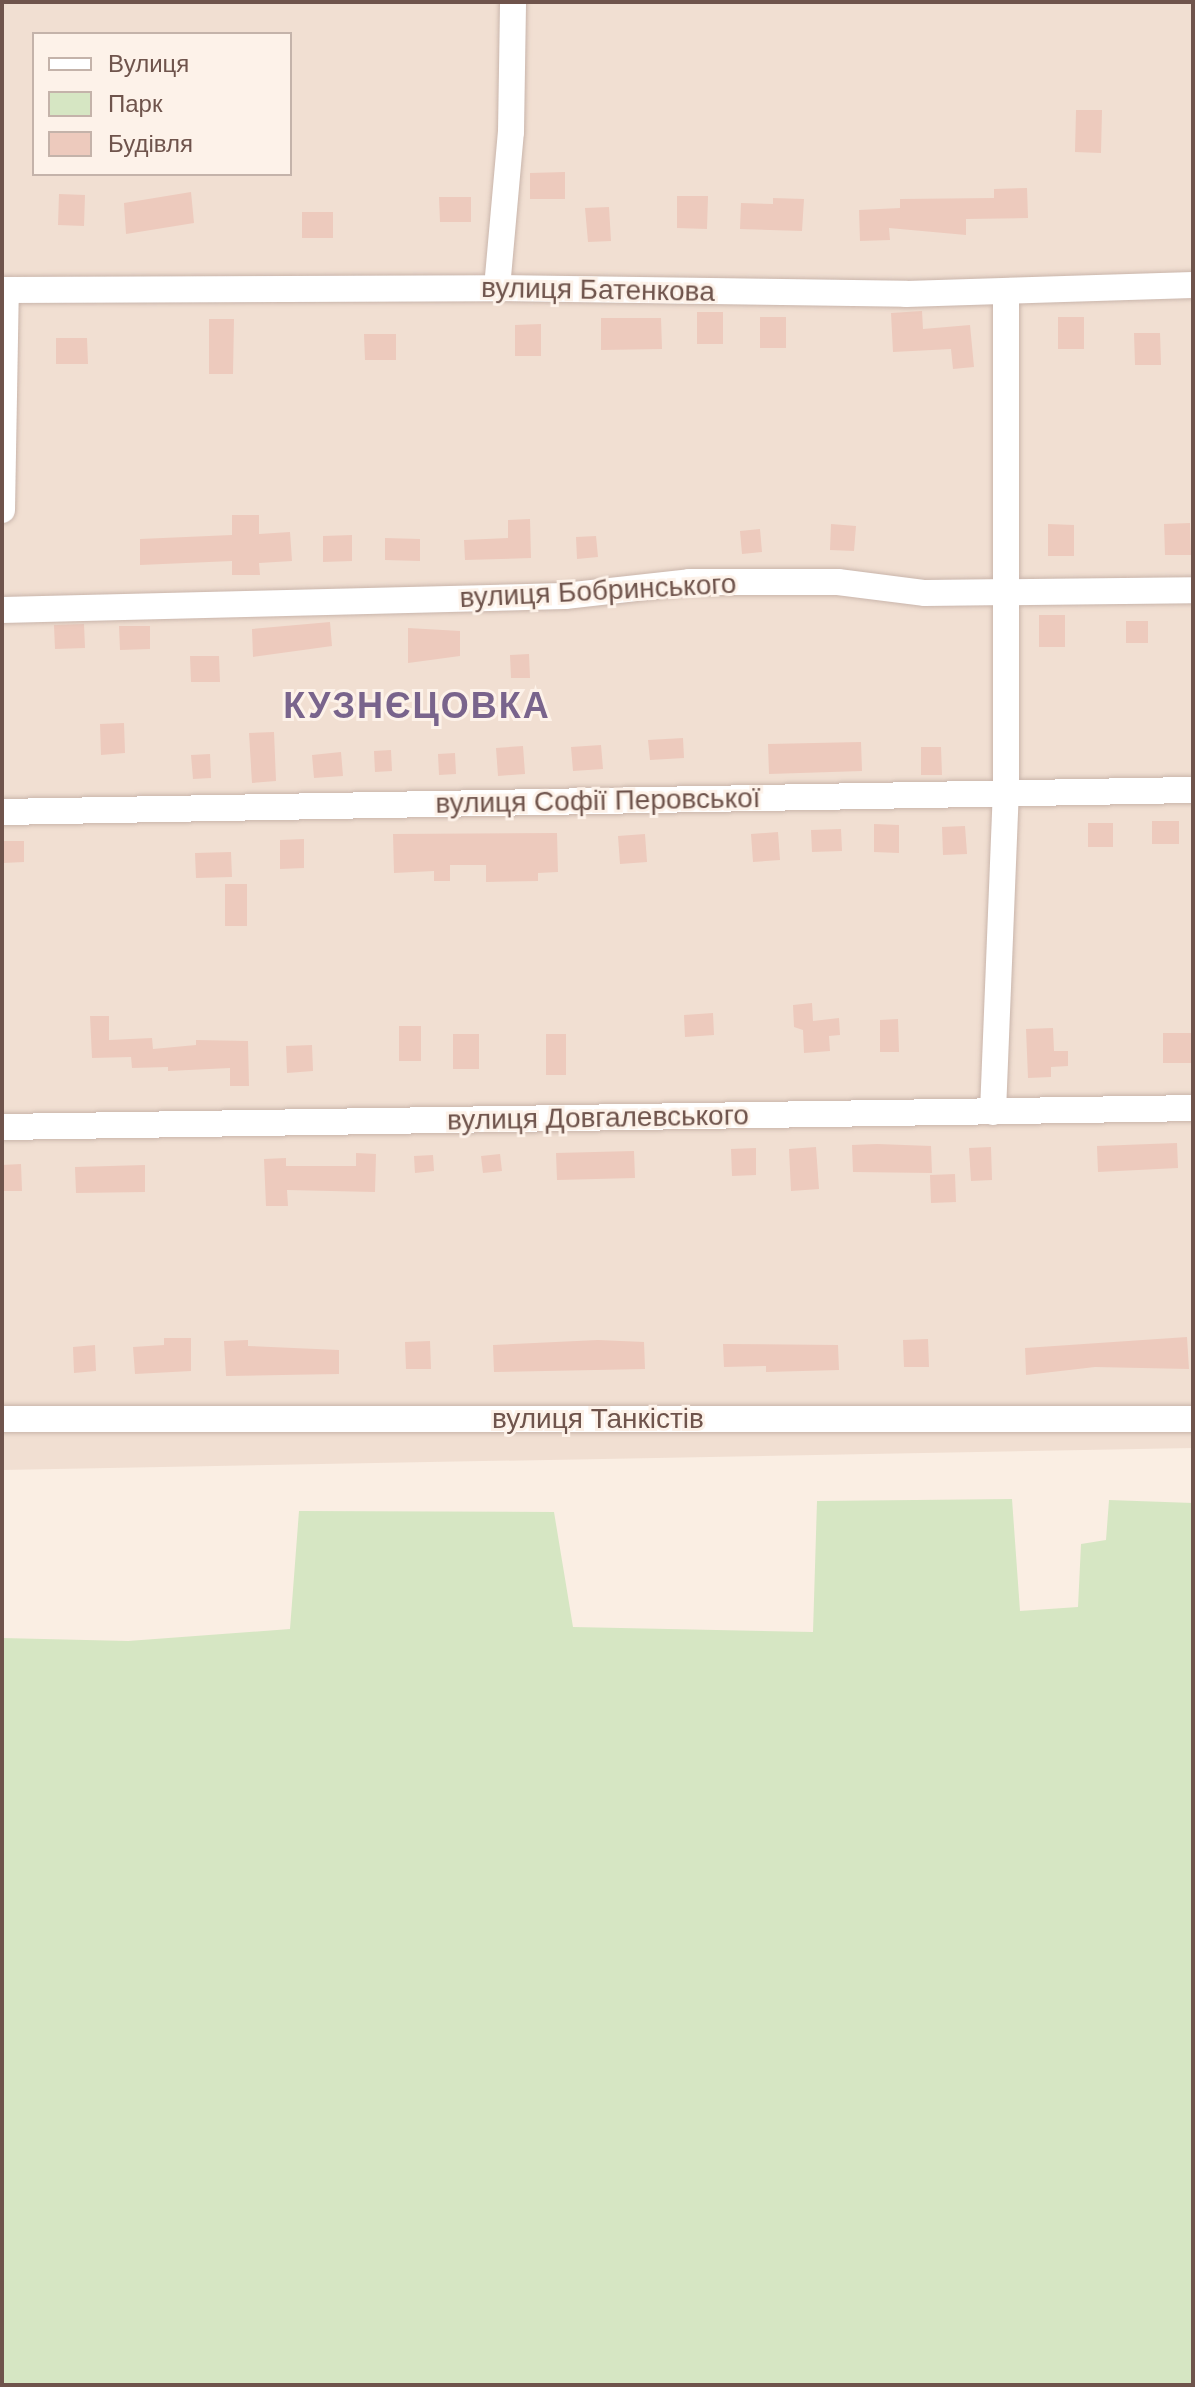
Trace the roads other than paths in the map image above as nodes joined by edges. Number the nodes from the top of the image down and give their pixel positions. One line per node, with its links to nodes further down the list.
1 (513, 2): 3 (street)
2 (1193, 285): 5 (street, вулиця Батенкова)
3 (497, 288): 4 (street, вулиця Батенкова); 5 (street, вулиця Батенкова)
4 (4, 290): 6 (street)
5 (1006, 291): 8 (street)
6 (2, 510)
7 (1193, 590): 8 (street, вулиця Бобринського)
8 (1006, 591): 9 (street, вулиця Бобринського); 11 (street)
9 (2, 610)
10 (1193, 790): 11 (street, вулиця Софії Перовської)
11 (1006, 793): 12 (street, вулиця Софії Перовської); 14 (street)
12 (2, 812)
13 (1193, 1108): 14 (street, вулиця Довгалевського)
14 (993, 1112): 15 (street, вулиця Довгалевського)
15 (2, 1127)
16 (2, 1419): 17 (street, вулиця Танкістів)
17 (1193, 1419)

